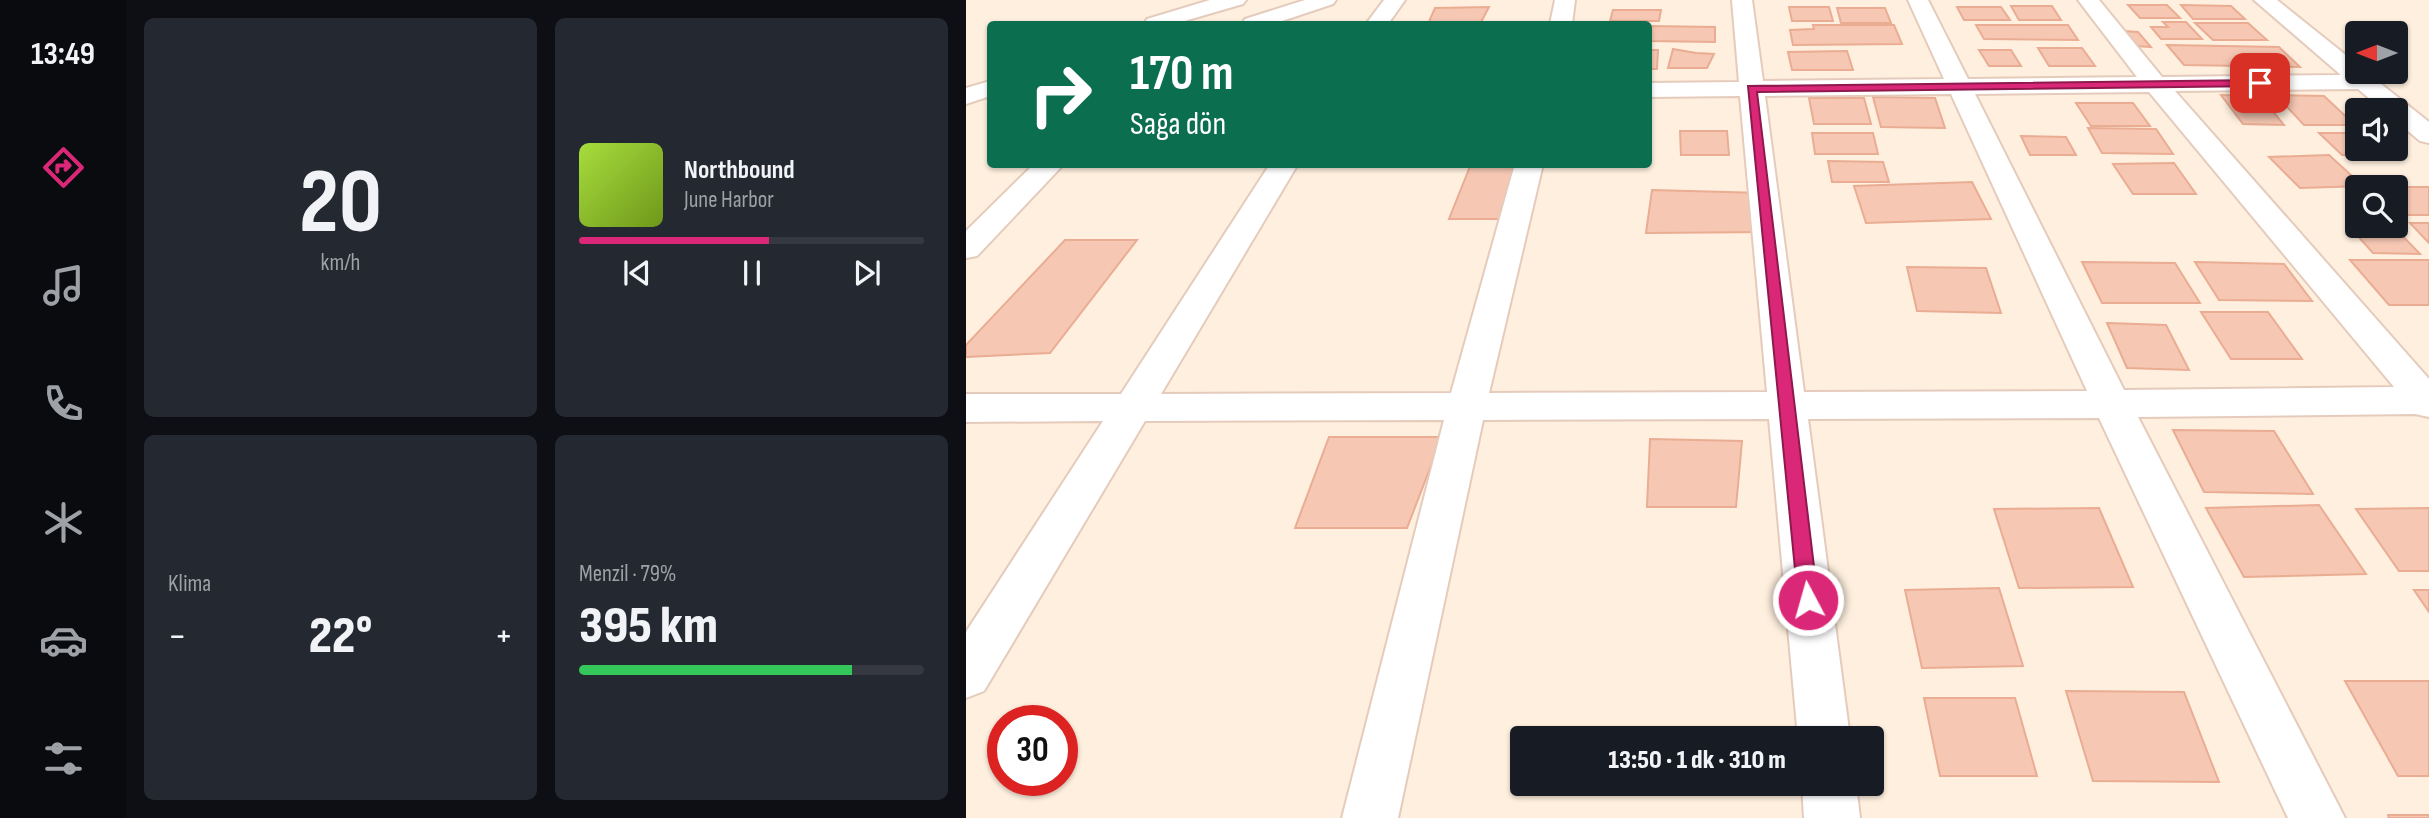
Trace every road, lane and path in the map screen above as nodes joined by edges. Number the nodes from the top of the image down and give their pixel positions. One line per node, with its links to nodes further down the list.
1 (1236, 0): 9 (street)
2 (1326, 0): 10 (street)
3 (1395, 0): 11 (street)
4 (1565, 0): 12 (street)
5 (1742, 0): 19 (street)
6 (1918, 0): 17 (street)
7 (2088, 0): 16 (street)
8 (2264, 0): 13 (street)
9 (1163, 21)
10 (1262, 21)
11 (1379, 21)
12 (1562, 21)
13 (2345, 66)
14 (2345, 82): 16 (street)
15 (2367, 84): 22 (street)
16 (2156, 85): 17 (street); 27 (street)
17 (1961, 87): 19 (street); 28 (street)
18 (987, 89): 21 (street)
19 (1752, 89): 20 (street); 31 (street)
20 (1652, 90)
21 (966, 97)
22 (2429, 135)
23 (1046, 168): 26 (street)
24 (1281, 168): 30 (street)
25 (1528, 168): 29 (street)
26 (966, 249)
27 (2428, 402): 28 (street)
28 (2112, 404): 31 (street); 38 (street)
29 (1467, 405): 30 (street); 31 (street); 36 (street)
30 (1133, 406): 32 (street); 33 (street)
31 (1787, 406): 34 (street)
32 (966, 408)
33 (966, 675)
34 (1823, 726)
35 (1830, 796): 37 (street)
36 (1370, 818)
37 (1832, 818)
38 (2317, 818)

